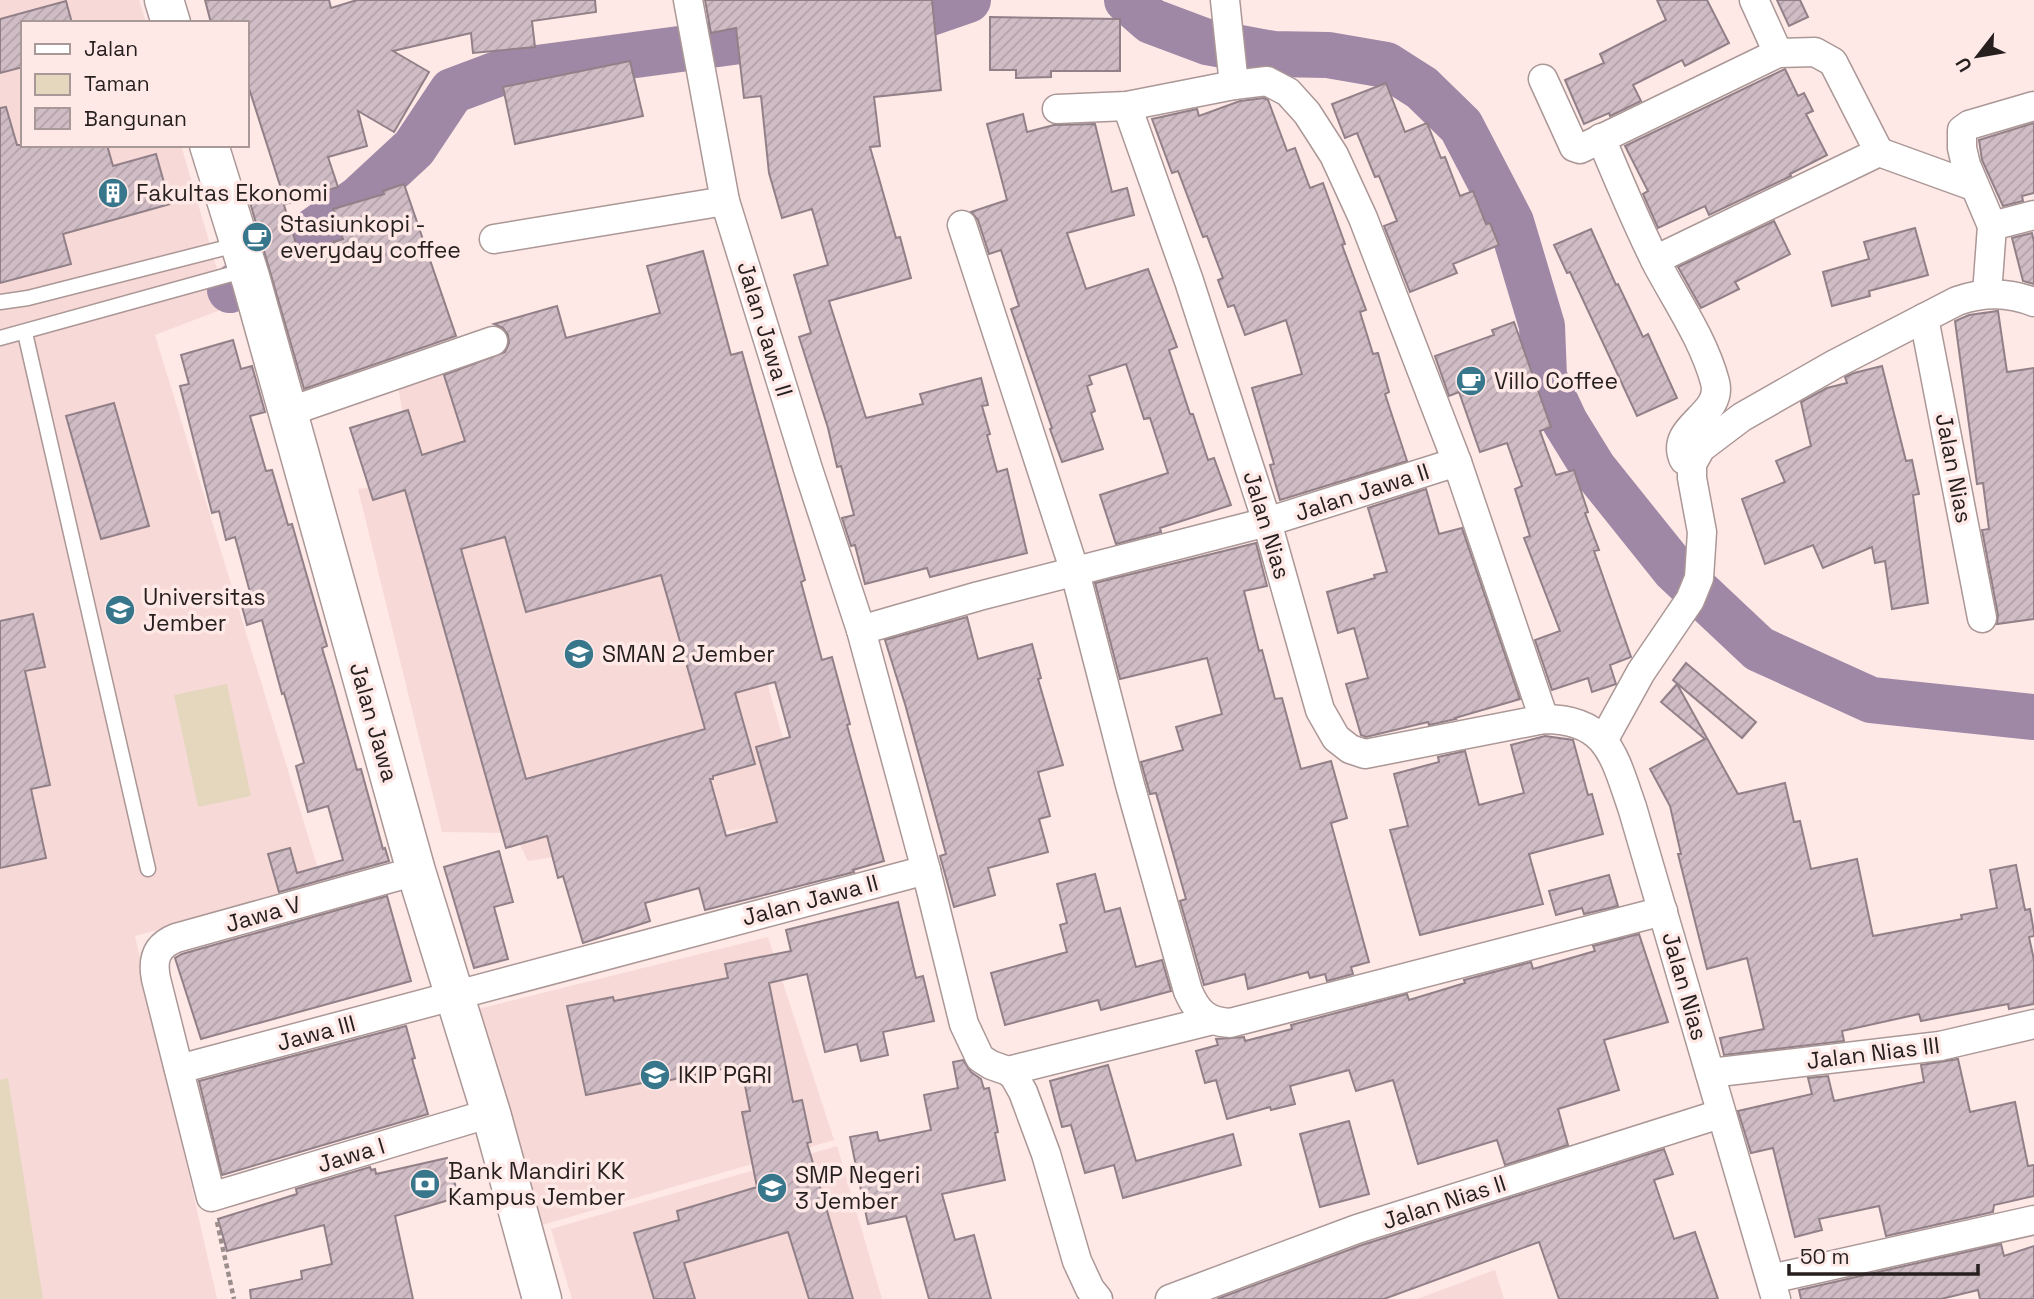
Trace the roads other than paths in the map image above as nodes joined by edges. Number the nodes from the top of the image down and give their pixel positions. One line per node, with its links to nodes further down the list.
1 (164, 0): 5 (main road)
2 (688, 0): 16 (street, Jalan Jawa II)
3 (1225, 0): 7 (street)
4 (1754, 0): 6 (street)
5 (170, 21)
6 (1779, 53): 12 (street); 14 (street)
7 (1234, 74): 9 (street); 31 (street)
8 (1543, 79): 12 (street)
9 (1127, 106): 11 (street); 33 (street, Jalan Nias)
10 (2034, 106): 15 (street)
11 (1057, 108)
12 (1601, 138): 21 (street)
13 (210, 147): 22 (main road, Jalan Jawa)
14 (1879, 152): 15 (street); 21 (street)
15 (1973, 186): 19 (street)
16 (724, 201): 20 (street); 36 (street, Jalan Jawa II)
17 (2034, 215): 19 (street)
18 (962, 225): 34 (street)
19 (1992, 226): 23 (street)
20 (494, 239)
21 (1655, 260): 32 (street)
22 (247, 267): 24 (lane); 27 (lane); 30 (main road, Jalan Jawa)
23 (1987, 294): 25 (street); 26 (street)
24 (0, 302)
25 (2034, 302)
26 (1924, 318): 32 (street); 35 (street, Jalan Nias)
27 (25, 333): 28 (lane); 39 (lane)
28 (0, 338)
29 (493, 341): 30 (street)
30 (288, 412): 41 (main road, Jalan Jawa)
31 (1457, 462): 33 (street, Jalan Jawa II); 37 (street)
32 (1692, 464): 38 (street)
33 (1268, 522): 34 (street, Jalan Jawa II); 37 (street, Jalan Nias)
34 (1075, 572): 36 (street, Jalan Jawa II); 44 (street)
35 (1982, 618)
36 (861, 630): 40 (street, Jalan Jawa II)
37 (1544, 719): 38 (street, Jalan Nias)
38 (1604, 739): 42 (street, Jalan Nias)
39 (148, 869)
40 (926, 870): 43 (street, Jalan Jawa II); 47 (street)
41 (416, 871): 43 (main road, Jalan Jawa); 46 (street, Jawa V)
42 (1663, 911): 44 (street); 48 (street, Jalan Nias)
43 (454, 997): 46 (street, Jawa III); 49 (main road, Jalan Jawa)
44 (1213, 1020): 47 (street)
45 (2034, 1024): 48 (street, Jalan Nias III)
46 (178, 1069): 49 (street, Jawa I)
47 (1008, 1071): 54 (street)
48 (1710, 1073): 50 (street, Jalan Nias)
49 (491, 1113): 53 (main road, Jalan Jawa)
50 (1720, 1114): 52 (street, Jalan Nias); 55 (street, Jalan Nias II)
51 (2034, 1220): 52 (street)
52 (1773, 1289)
53 (542, 1299)
54 (1098, 1299)
55 (1170, 1299)

